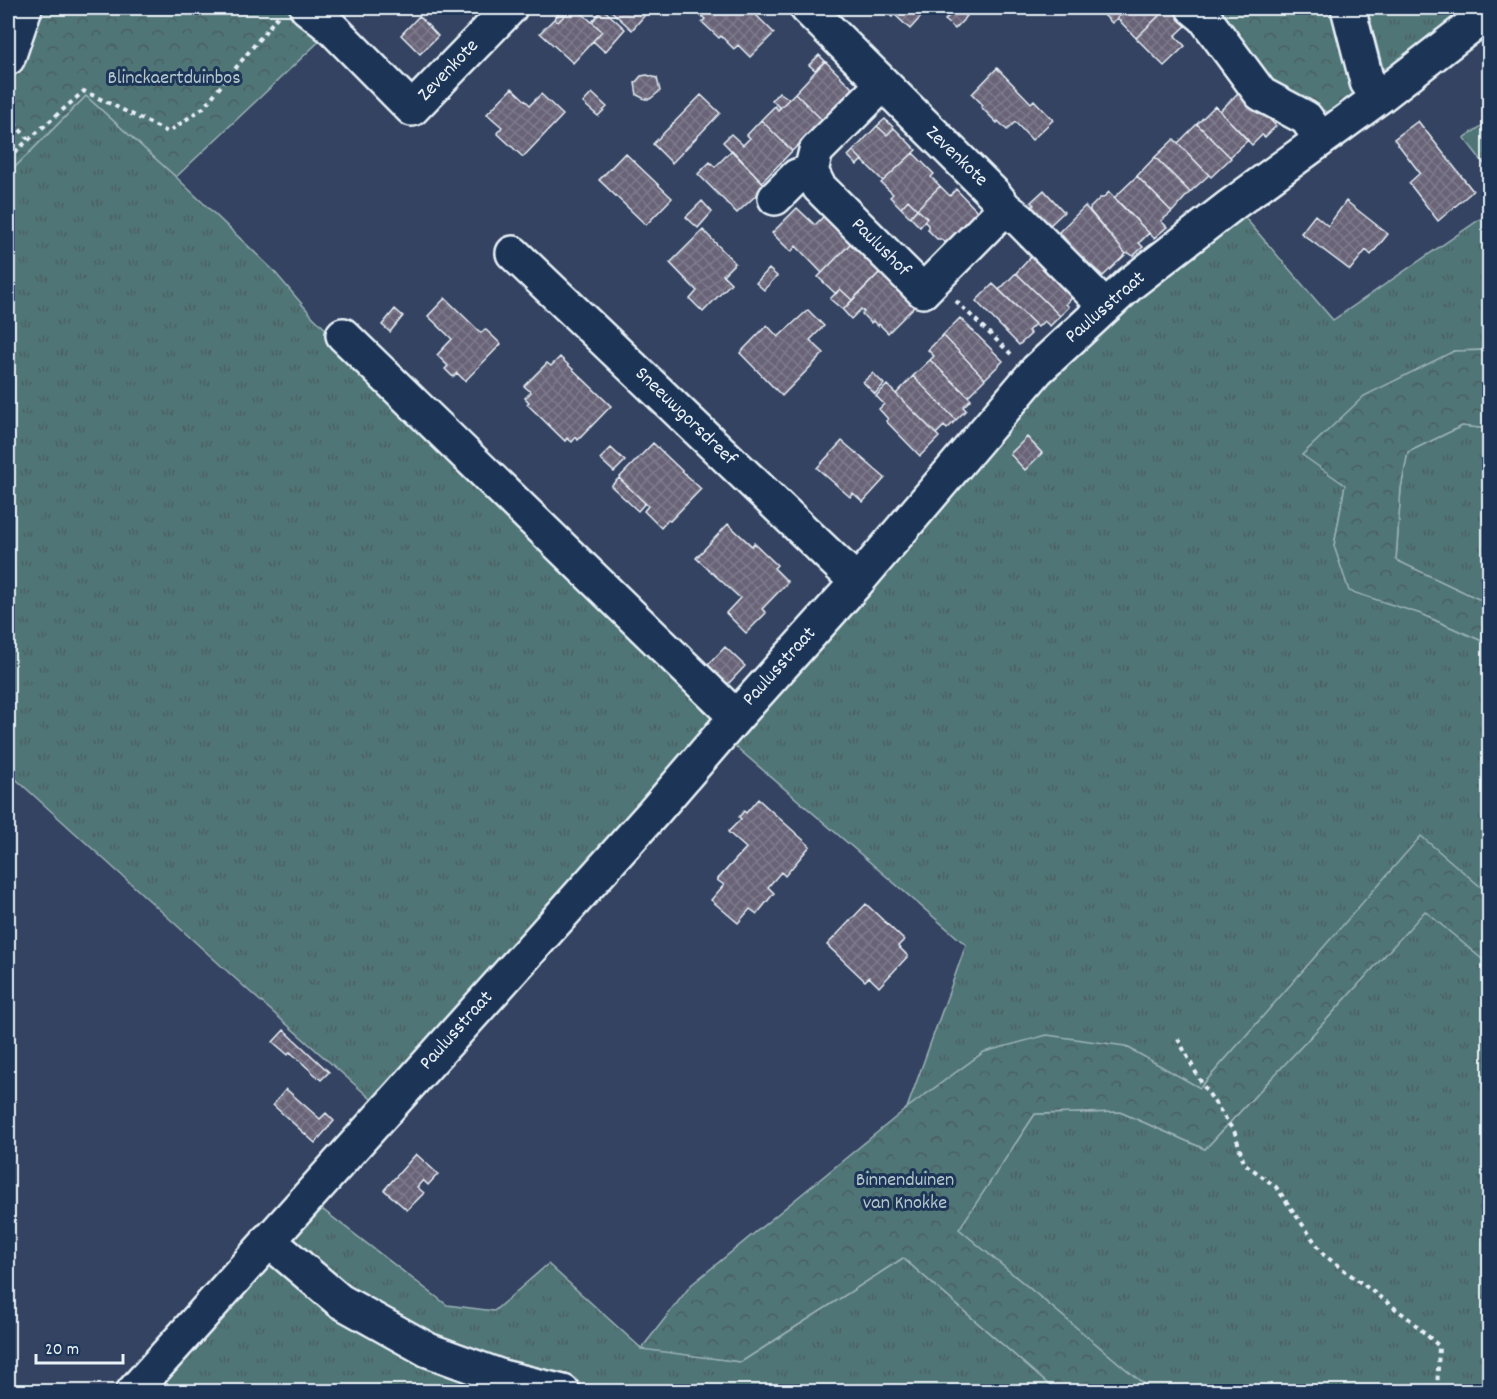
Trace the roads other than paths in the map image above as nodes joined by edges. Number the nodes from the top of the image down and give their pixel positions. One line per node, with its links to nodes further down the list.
1 (26, 8): 8 (street)
2 (307, 8): 3 (street, Zevenkote)
3 (510, 8)
4 (807, 8): 9 (street, Zevenkote)
5 (1193, 8): 11 (street)
6 (1348, 8): 10 (street)
7 (1490, 11): 10 (street, Paulusstraat)
8 (8, 58)
9 (882, 85): 12 (street); 14 (street, Zevenkote)
10 (1378, 98): 11 (street, Paulusstraat)
11 (1321, 139): 16 (street, Paulusstraat)
12 (811, 171): 13 (street); 14 (street, Paulushof)
13 (775, 198)
14 (1005, 208): 16 (street, Zevenkote)
15 (513, 253): 18 (street, Sneeuwgorsdreef)
16 (1105, 306): 18 (street, Paulusstraat)
17 (343, 335): 19 (street)
18 (857, 582): 19 (street, Paulusstraat)
19 (736, 717): 20 (street, Paulusstraat)
20 (268, 1240): 21 (street, Paulusstraat); 22 (street)
21 (133, 1392)
22 (563, 1392)

